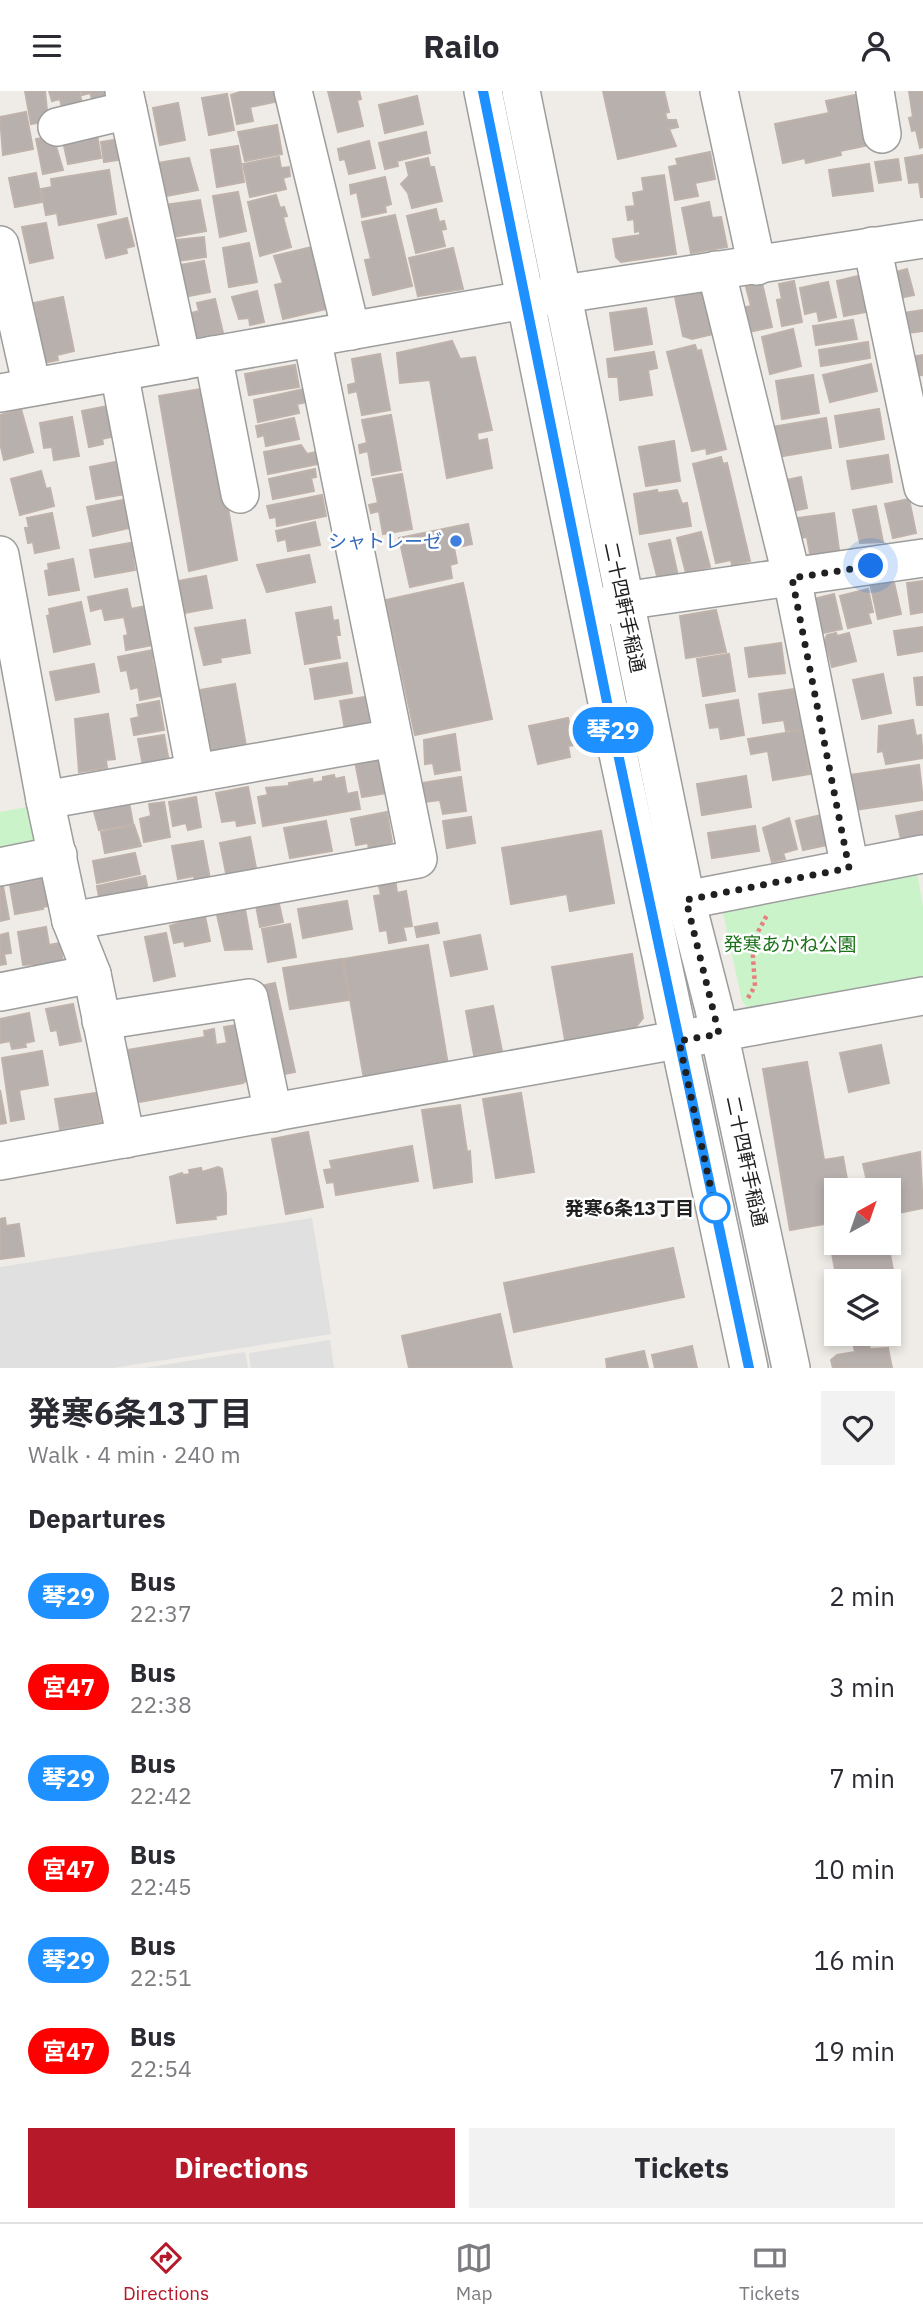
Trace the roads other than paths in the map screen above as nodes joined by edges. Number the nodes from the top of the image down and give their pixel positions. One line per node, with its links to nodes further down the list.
1 (293, 91): 16 (street)
2 (482, 91): 15 (street, 二十四軒手稲通)
3 (521, 91): 14 (street, 二十四軒手稲通)
4 (719, 91): 12 (street)
5 (875, 91): 8 (street)
6 (126, 101): 7 (street); 18 (street)
7 (57, 128)
8 (882, 134)
9 (923, 239): 11 (street)
10 (0, 245): 20 (street)
11 (872, 246): 12 (street); 21 (street)
12 (757, 265): 13 (street)
13 (716, 271): 14 (street); 25 (street)
14 (561, 295): 15 (street); 26 (street, 二十四軒手稲通)
15 (524, 300): 16 (street); 27 (street, 二十四軒手稲通)
16 (351, 331): 17 (street)
17 (312, 338): 18 (street); 28 (street)
18 (197, 358): 19 (street); 22 (street)
19 (119, 372): 20 (street); 29 (street)
20 (16, 390)
21 (923, 487)
22 (240, 494)
23 (0, 555): 30 (street)
24 (923, 558): 25 (street)
25 (792, 578): 26 (street); 34 (street)
26 (623, 601): 27 (street); 35 (street, 二十四軒手稲通)
27 (588, 612): 42 (street, 二十四軒手稲通)
28 (393, 738): 29 (street); 36 (street)
29 (195, 771): 30 (street)
30 (45, 800): 32 (street)
31 (923, 854): 34 (street)
32 (58, 855): 33 (street); 36 (street)
33 (0, 867)
34 (849, 868): 35 (street)
35 (686, 900): 41 (street, 二十四軒手稲通)
36 (71, 922): 37 (street)
37 (92, 974): 38 (street); 40 (street)
38 (0, 992)
39 (923, 996): 41 (street)
40 (102, 1021): 43 (street); 44 (street)
41 (719, 1034): 42 (street); 47 (street, 二十四軒手稲通)
42 (679, 1041): 43 (street); 46 (street, 二十四軒手稲通)
43 (273, 1113): 44 (street)
44 (126, 1139): 45 (street)
45 (0, 1161)
46 (750, 1368)
47 (791, 1368)

